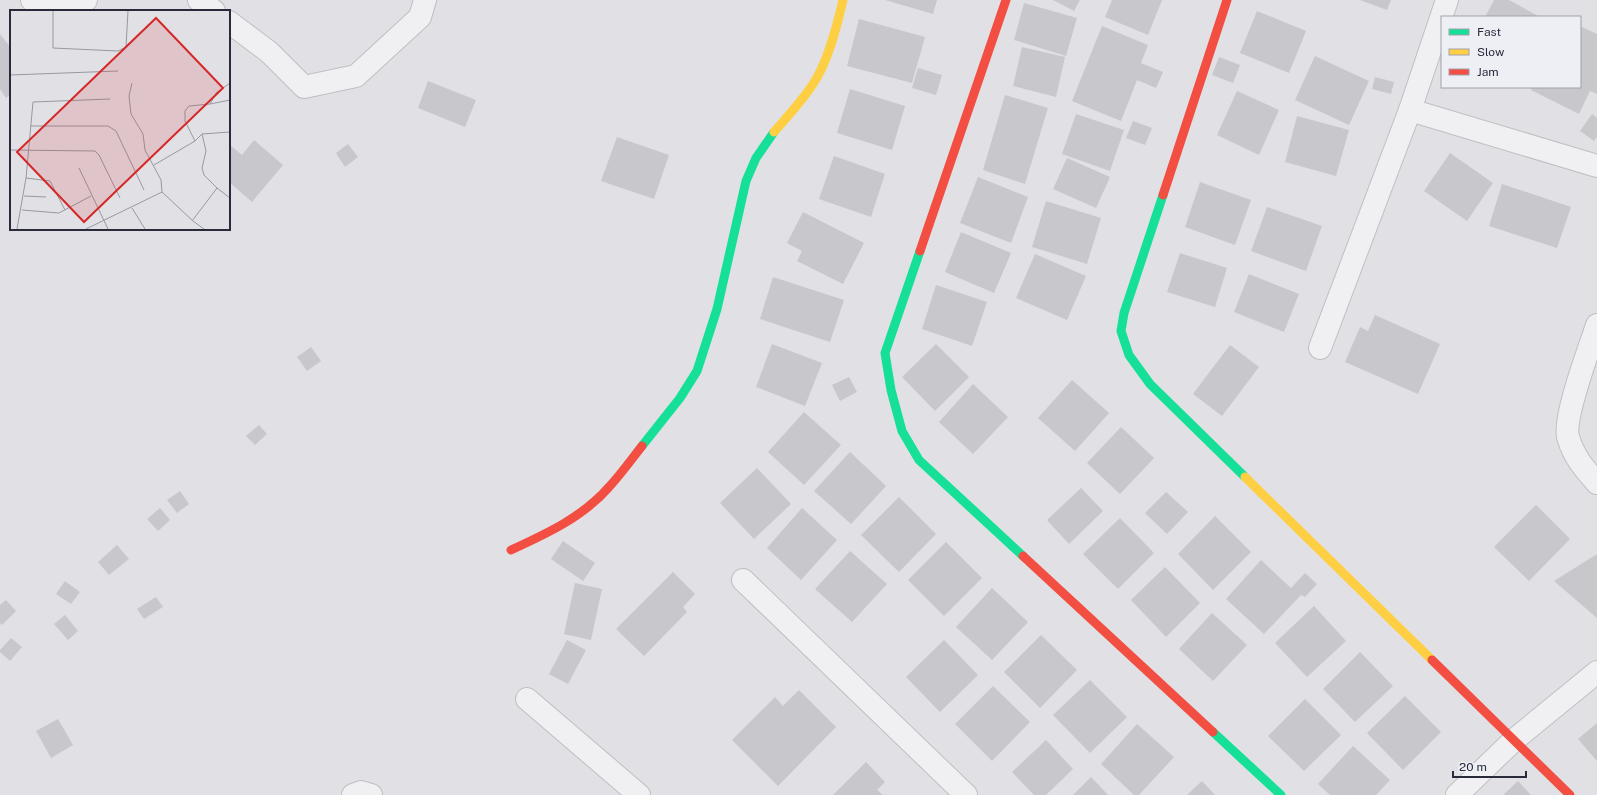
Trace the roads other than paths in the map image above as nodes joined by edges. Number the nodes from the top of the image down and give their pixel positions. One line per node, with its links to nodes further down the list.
1 (32, 0): 2 (street)
2 (86, 0)
3 (199, 0): 9 (street)
4 (425, 0): 12 (street)
5 (843, 0): 18 (street)
6 (1006, 0): 27 (street)
7 (1227, 0): 22 (street)
8 (1447, 0): 10 (street)
9 (213, 10)
10 (1442, 16)
11 (1441, 18): 13 (street)
12 (230, 23)
13 (1410, 110): 14 (street); 16 (street)
14 (1597, 166)
15 (1597, 325): 17 (street)
16 (1320, 348)
17 (1597, 483)
18 (511, 550)
19 (743, 580): 26 (street)
20 (1597, 672): 22 (street)
21 (527, 699): 25 (street)
22 (1514, 740): 28 (street); 29 (street)
23 (353, 795): 24 (street)
24 (371, 795)
25 (639, 795)
26 (966, 795)
27 (1281, 795)
28 (1457, 795)
29 (1570, 795)

